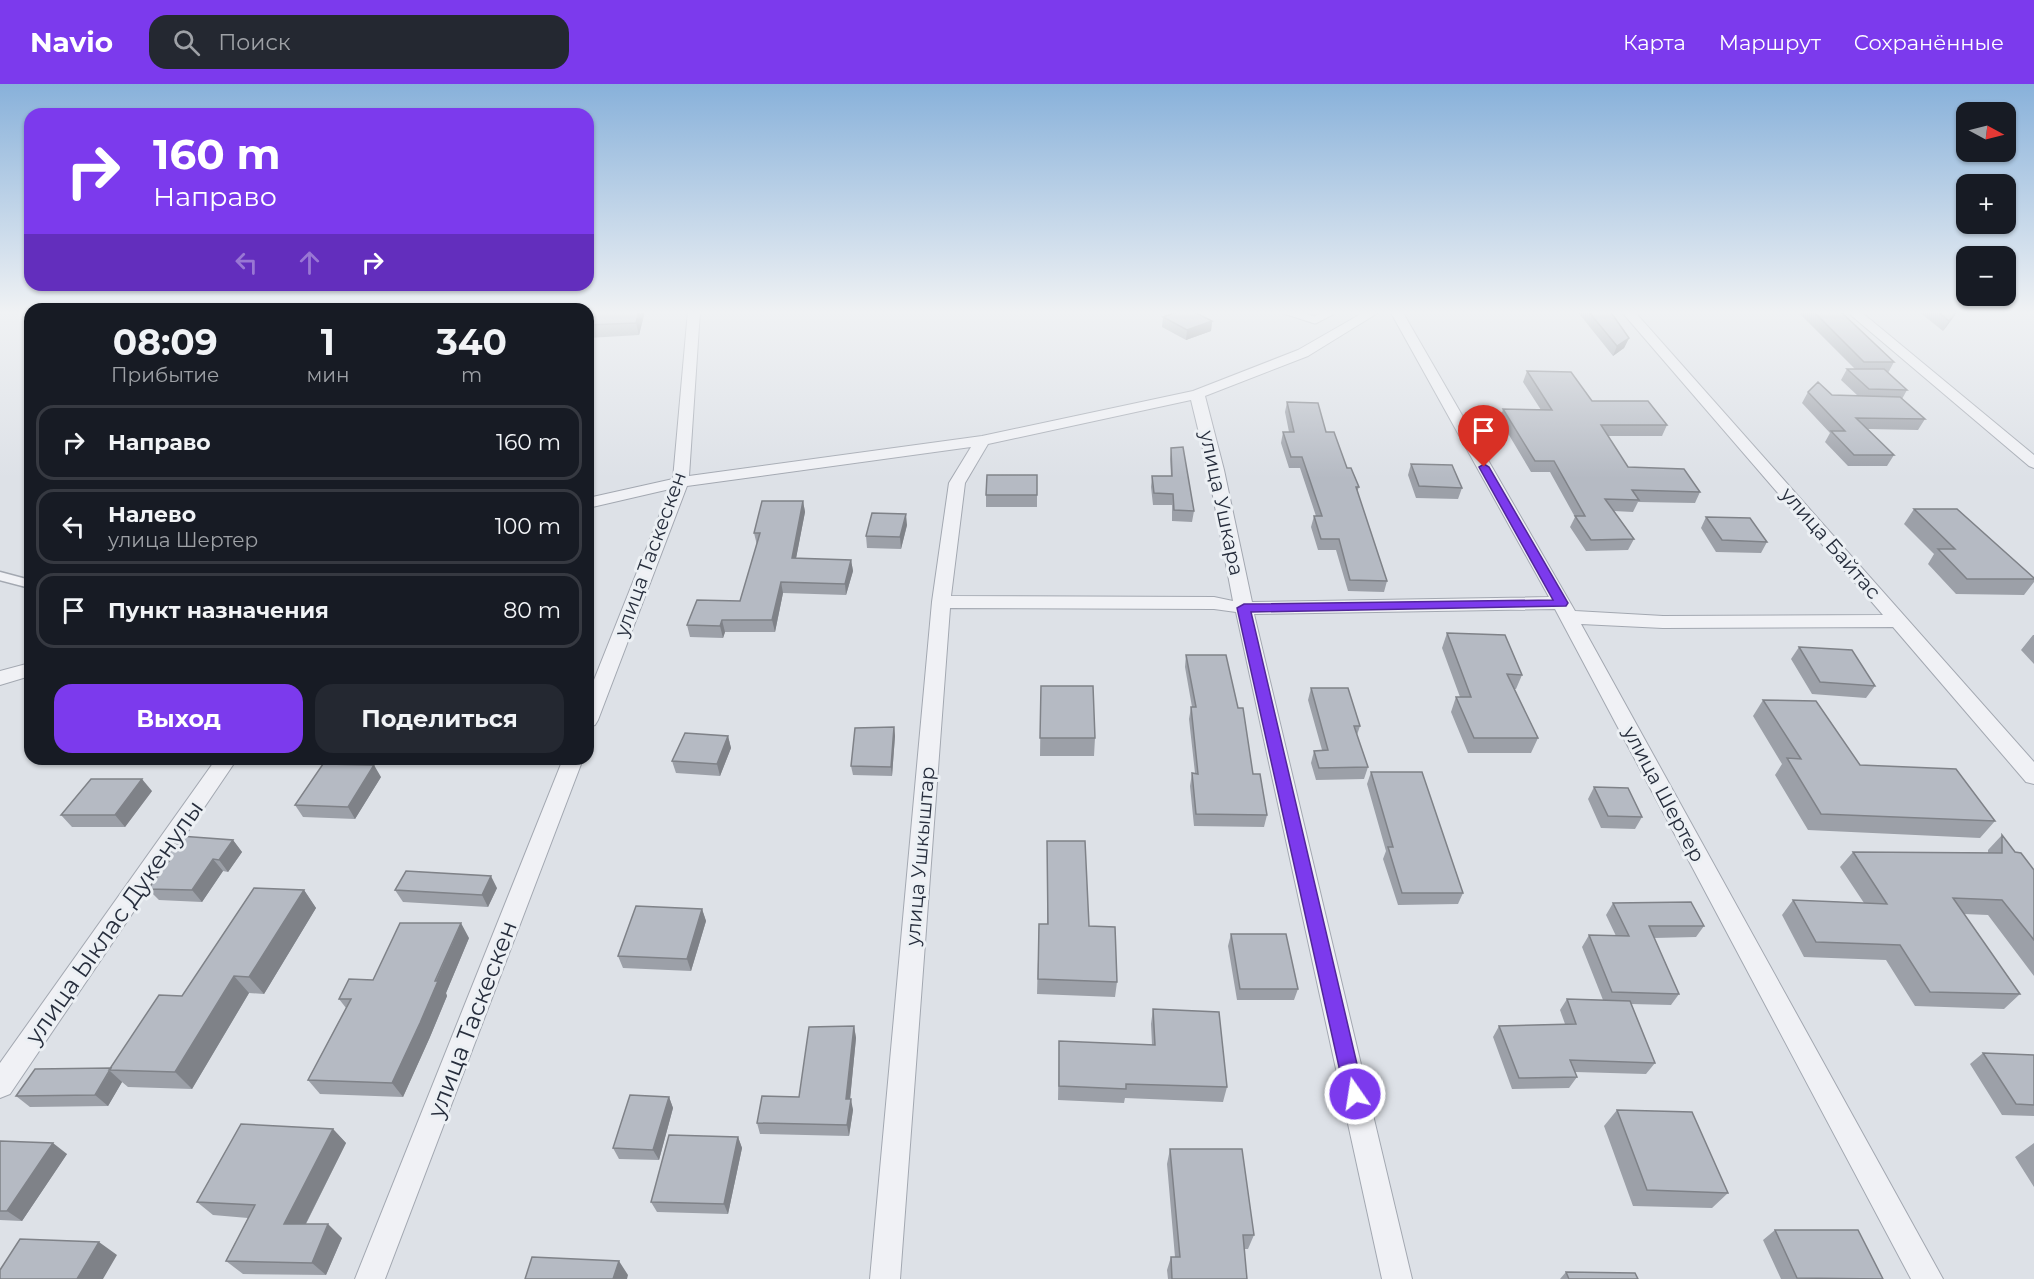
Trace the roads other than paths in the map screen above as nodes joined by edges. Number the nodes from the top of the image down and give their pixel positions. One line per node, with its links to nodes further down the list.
1 (690, 367): 9 (street, улица Таскескен)
2 (1267, 367): 6 (street)
3 (1428, 367): 15 (street, улица Шертер)
4 (1676, 367): 16 (street, улица Байтас)
5 (1919, 367): 8 (street)
6 (1197, 394): 7 (street); 14 (street, улица Ушкара)
7 (982, 441): 9 (street); 13 (street, улица Ушкыштар)
8 (2034, 463)
9 (681, 482): 10 (street); 19 (street, улица Таскескен)
10 (594, 502)
11 (0, 576): 12 (lane)
12 (24, 582)
13 (940, 602): 14 (street); 25 (street, улица Ушкыштар)
14 (1244, 608): 15 (street); 26 (street, улица Ушкара)
15 (1565, 610): 16 (street); 27 (street, улица Шертер)
16 (1899, 621): 22 (street, улица Байтас)
17 (24, 671): 18 (street)
18 (0, 678)
19 (594, 705)
20 (223, 765): 23 (street, улица Ыклас Дукенулы)
21 (571, 765): 24 (street, улица Таскескен)
22 (2034, 776)
23 (0, 1085)
24 (370, 1279)
25 (885, 1279)
26 (1397, 1279)
27 (1928, 1279)

